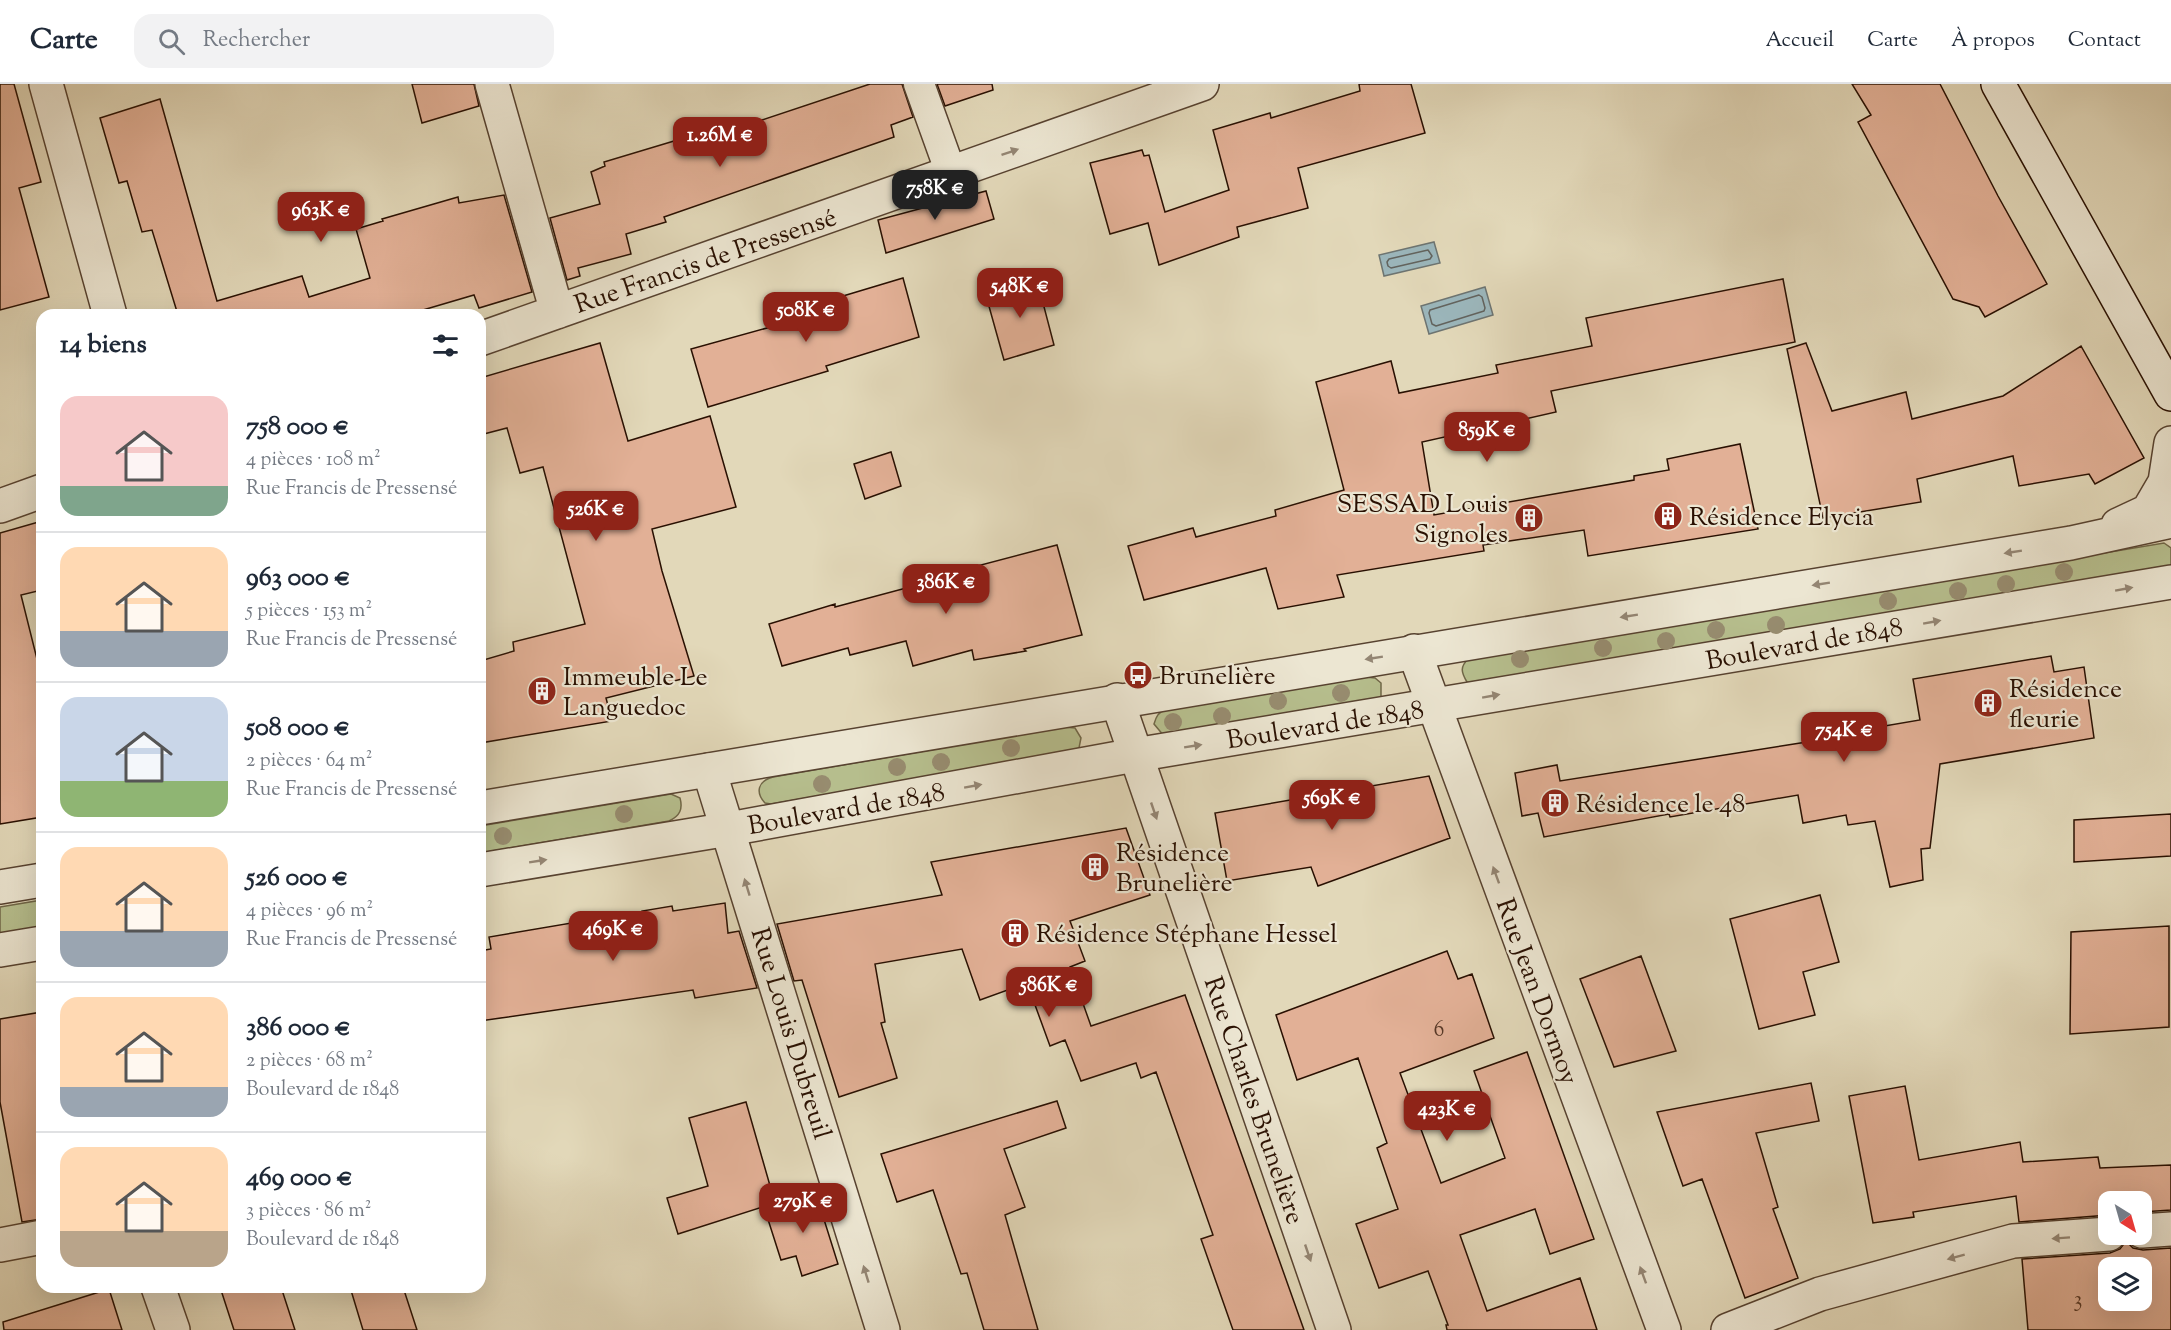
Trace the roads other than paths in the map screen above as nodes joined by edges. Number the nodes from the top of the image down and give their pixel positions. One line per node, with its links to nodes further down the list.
1 (46, 84): 7 (street)
2 (492, 84): 8 (street)
3 (919, 84): 6 (street)
4 (1202, 84): 6 (street, Rue Francis de Pressensé, one-way to 4)
5 (1998, 84): 10 (street)
6 (951, 173): 8 (street, Rue Francis de Pressensé)
7 (108, 309)
8 (557, 312): 9 (street, Rue Francis de Pressensé)
9 (486, 337)
10 (2171, 394)
11 (2171, 443): 15 (street)
12 (36, 493): 13 (street)
13 (0, 506)
14 (2171, 521): 15 (street)
15 (2071, 543): 17 (street, one-way to 17)
16 (2171, 582): 19 (street, Boulevard de 1848, one-way to 16)
17 (1414, 651): 18 (street, one-way to 18); 19 (street, Rue Jean Dormoy)
18 (1117, 700): 20 (street, Rue Charles Brunelière); 21 (street)
19 (1433, 706): 20 (street, Boulevard de 1848, one-way to 19); 38 (street, Rue Jean Dormoy, one-way to 19)
20 (1135, 755): 23 (street, Boulevard de 1848, one-way to 20); 37 (street, Rue Charles Brunelière, one-way to 37)
21 (709, 770): 22 (street); 23 (street, Rue Louis Dubreuil)
22 (486, 807)
23 (729, 829): 24 (street, Boulevard de 1848, one-way to 23); 36 (street, Rue Louis Dubreuil, one-way to 23)
24 (486, 869)
25 (36, 881): 26 (street)
26 (0, 887)
27 (36, 944): 28 (street)
28 (0, 950)
29 (2171, 1229): 30 (street)
30 (2152, 1230)
31 (2098, 1235): 39 (street, one-way to 39)
32 (36, 1238): 33 (street)
33 (0, 1245)
34 (160, 1293): 35 (street)
35 (173, 1330)
36 (883, 1330)
37 (1334, 1330)
38 (1664, 1330)
39 (1728, 1330)

